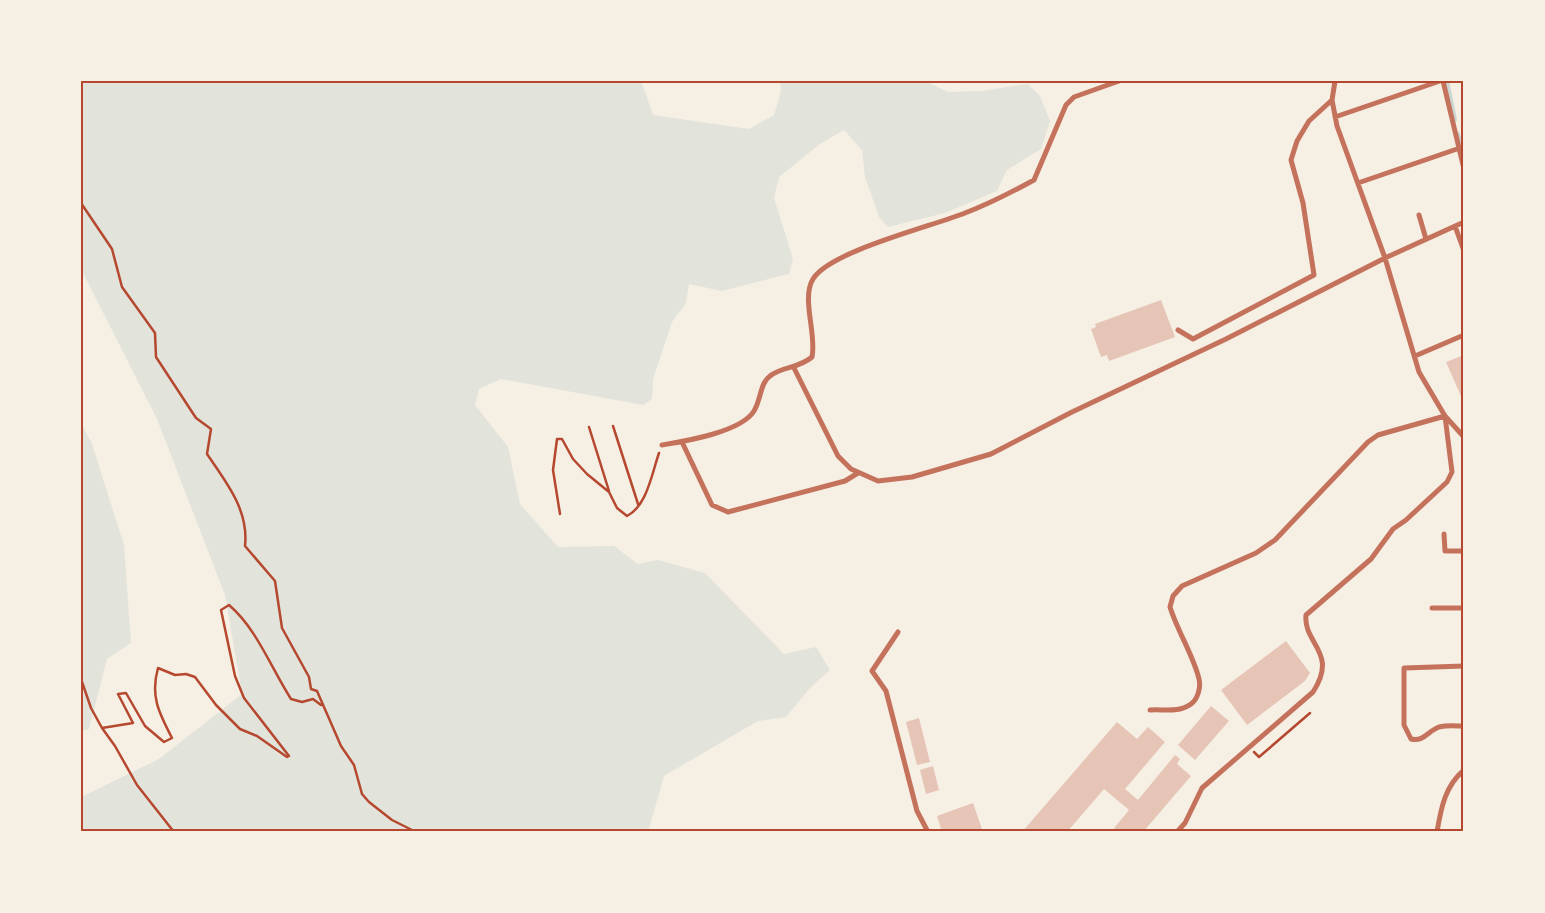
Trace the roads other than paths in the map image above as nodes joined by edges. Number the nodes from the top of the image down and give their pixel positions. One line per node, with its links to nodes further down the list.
1 (1118, 81): 18 (street)
2 (1335, 81): 4 (street)
3 (1442, 81): 5 (street); 6 (street)
4 (1332, 100): 5 (street); 15 (street)
5 (1335, 117): 8 (street)
6 (1457, 149): 7 (street); 8 (street)
7 (1463, 165)
8 (1358, 183): 14 (street)
9 (1419, 215): 12 (street)
10 (1464, 222): 11 (street)
11 (1455, 226): 12 (street); 13 (street)
12 (1426, 239): 14 (street)
13 (1464, 252)
14 (1385, 258): 17 (street); 23 (street)
15 (1178, 330)
16 (1464, 335): 17 (street)
17 (1415, 356): 19 (street)
18 (794, 368): 21 (street); 23 (street)
19 (1445, 416): 20 (street); 30 (street); 34 (street)
20 (1464, 436)
21 (682, 442): 22 (street); 23 (street)
22 (662, 445)
23 (858, 473)
24 (1444, 534): 25 (street)
25 (1464, 551)
26 (1432, 608): 27 (street)
27 (1464, 608)
28 (898, 632): 33 (street)
29 (1464, 666): 31 (street)
30 (1150, 710)
31 (1464, 726)
32 (1463, 772): 35 (street)
33 (928, 832)
34 (1177, 832)
35 (1437, 832)

